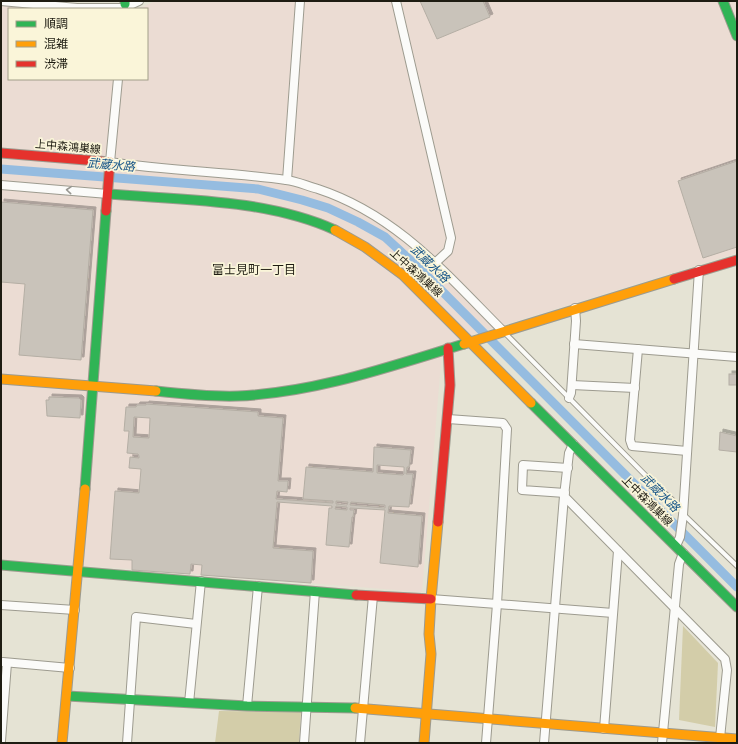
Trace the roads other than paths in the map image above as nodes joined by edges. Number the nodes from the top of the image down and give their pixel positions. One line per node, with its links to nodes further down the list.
1 (139, 1): 6 (street)
2 (300, 1): 11 (street)
3 (396, 1): 15 (street)
4 (723, 1): 7 (street)
5 (1, 2): 6 (street)
6 (125, 6)
7 (737, 36)
8 (118, 80): 10 (street)
9 (1, 153): 10 (street, 上中森鴻巣線)
10 (110, 166): 11 (street); 13 (street, 上中森鴻巣線)
11 (287, 180): 15 (street)
12 (1, 185): 13 (street, one-way to 12)
13 (108, 190): 19 (street, 上中森鴻巣線); 27 (street)
14 (737, 260): 16 (street)
15 (435, 263): 18 (street)
16 (700, 270): 17 (street); 23 (street)
17 (575, 308): 18 (street); 20 (street)
18 (499, 332): 19 (street); 29 (lane)
19 (474, 340): 21 (street); 31 (street, 上中森鴻巣線)
20 (574, 344): 22 (street); 26 (street)
21 (448, 348): 27 (street); 30 (street)
22 (638, 349): 23 (street); 28 (street)
23 (694, 354): 24 (street); 32 (street)
24 (737, 357)
25 (1, 379): 27 (street)
26 (572, 384): 28 (street); 29 (street)
27 (92, 386): 41 (street)
28 (635, 388): 32 (street)
29 (568, 398): 35 (lane)
30 (448, 418): 46 (street); 47 (street)
31 (573, 444): 33 (street); 36 (street, 上中森鴻巣線)
32 (687, 451): 35 (street)
33 (568, 468): 34 (street); 34 (street)
34 (565, 495): 37 (street); 51 (street)
35 (683, 513): 36 (street); 40 (lane)
36 (677, 543): 38 (street, 上中森鴻巣線)
37 (618, 551): 49 (street); 53 (street)
38 (683, 553): 49 (street); 50 (street, 上中森鴻巣線)
39 (1, 565): 41 (street)
40 (737, 566)
41 (79, 572): 42 (street); 52 (street)
42 (200, 581): 43 (street); 54 (street)
43 (258, 586): 44 (street); 60 (street)
44 (315, 591): 45 (street); 61 (street)
45 (373, 596): 46 (street); 62 (street)
46 (431, 599): 47 (street); 63 (street)
47 (497, 604): 51 (street); 64 (street)
48 (1, 605): 52 (street)
49 (676, 607): 67 (street); 68 (street)
50 (737, 607)
51 (556, 609): 53 (street); 65 (street)
52 (75, 610): 56 (street)
53 (613, 613): 66 (street)
54 (196, 624): 58 (street); 59 (street)
55 (4, 662): 56 (street); 70 (street)
56 (70, 668): 57 (street)
57 (67, 696): 58 (street); 71 (street)
58 (130, 701): 59 (street); 72 (street)
59 (189, 703): 60 (street)
60 (247, 706): 61 (street)
61 (306, 707): 62 (street); 73 (street)
62 (363, 708): 63 (street); 74 (street)
63 (426, 714): 64 (street); 75 (street)
64 (488, 719): 65 (street); 76 (street)
65 (546, 724): 66 (street); 77 (street)
66 (604, 729): 67 (street)
67 (662, 738): 68 (street)
68 (720, 738): 69 (street)
69 (737, 739)
70 (1, 741)
71 (62, 743)
72 (127, 743)
73 (304, 743)
74 (360, 743)
75 (424, 743)
76 (486, 743)
77 (544, 743)

